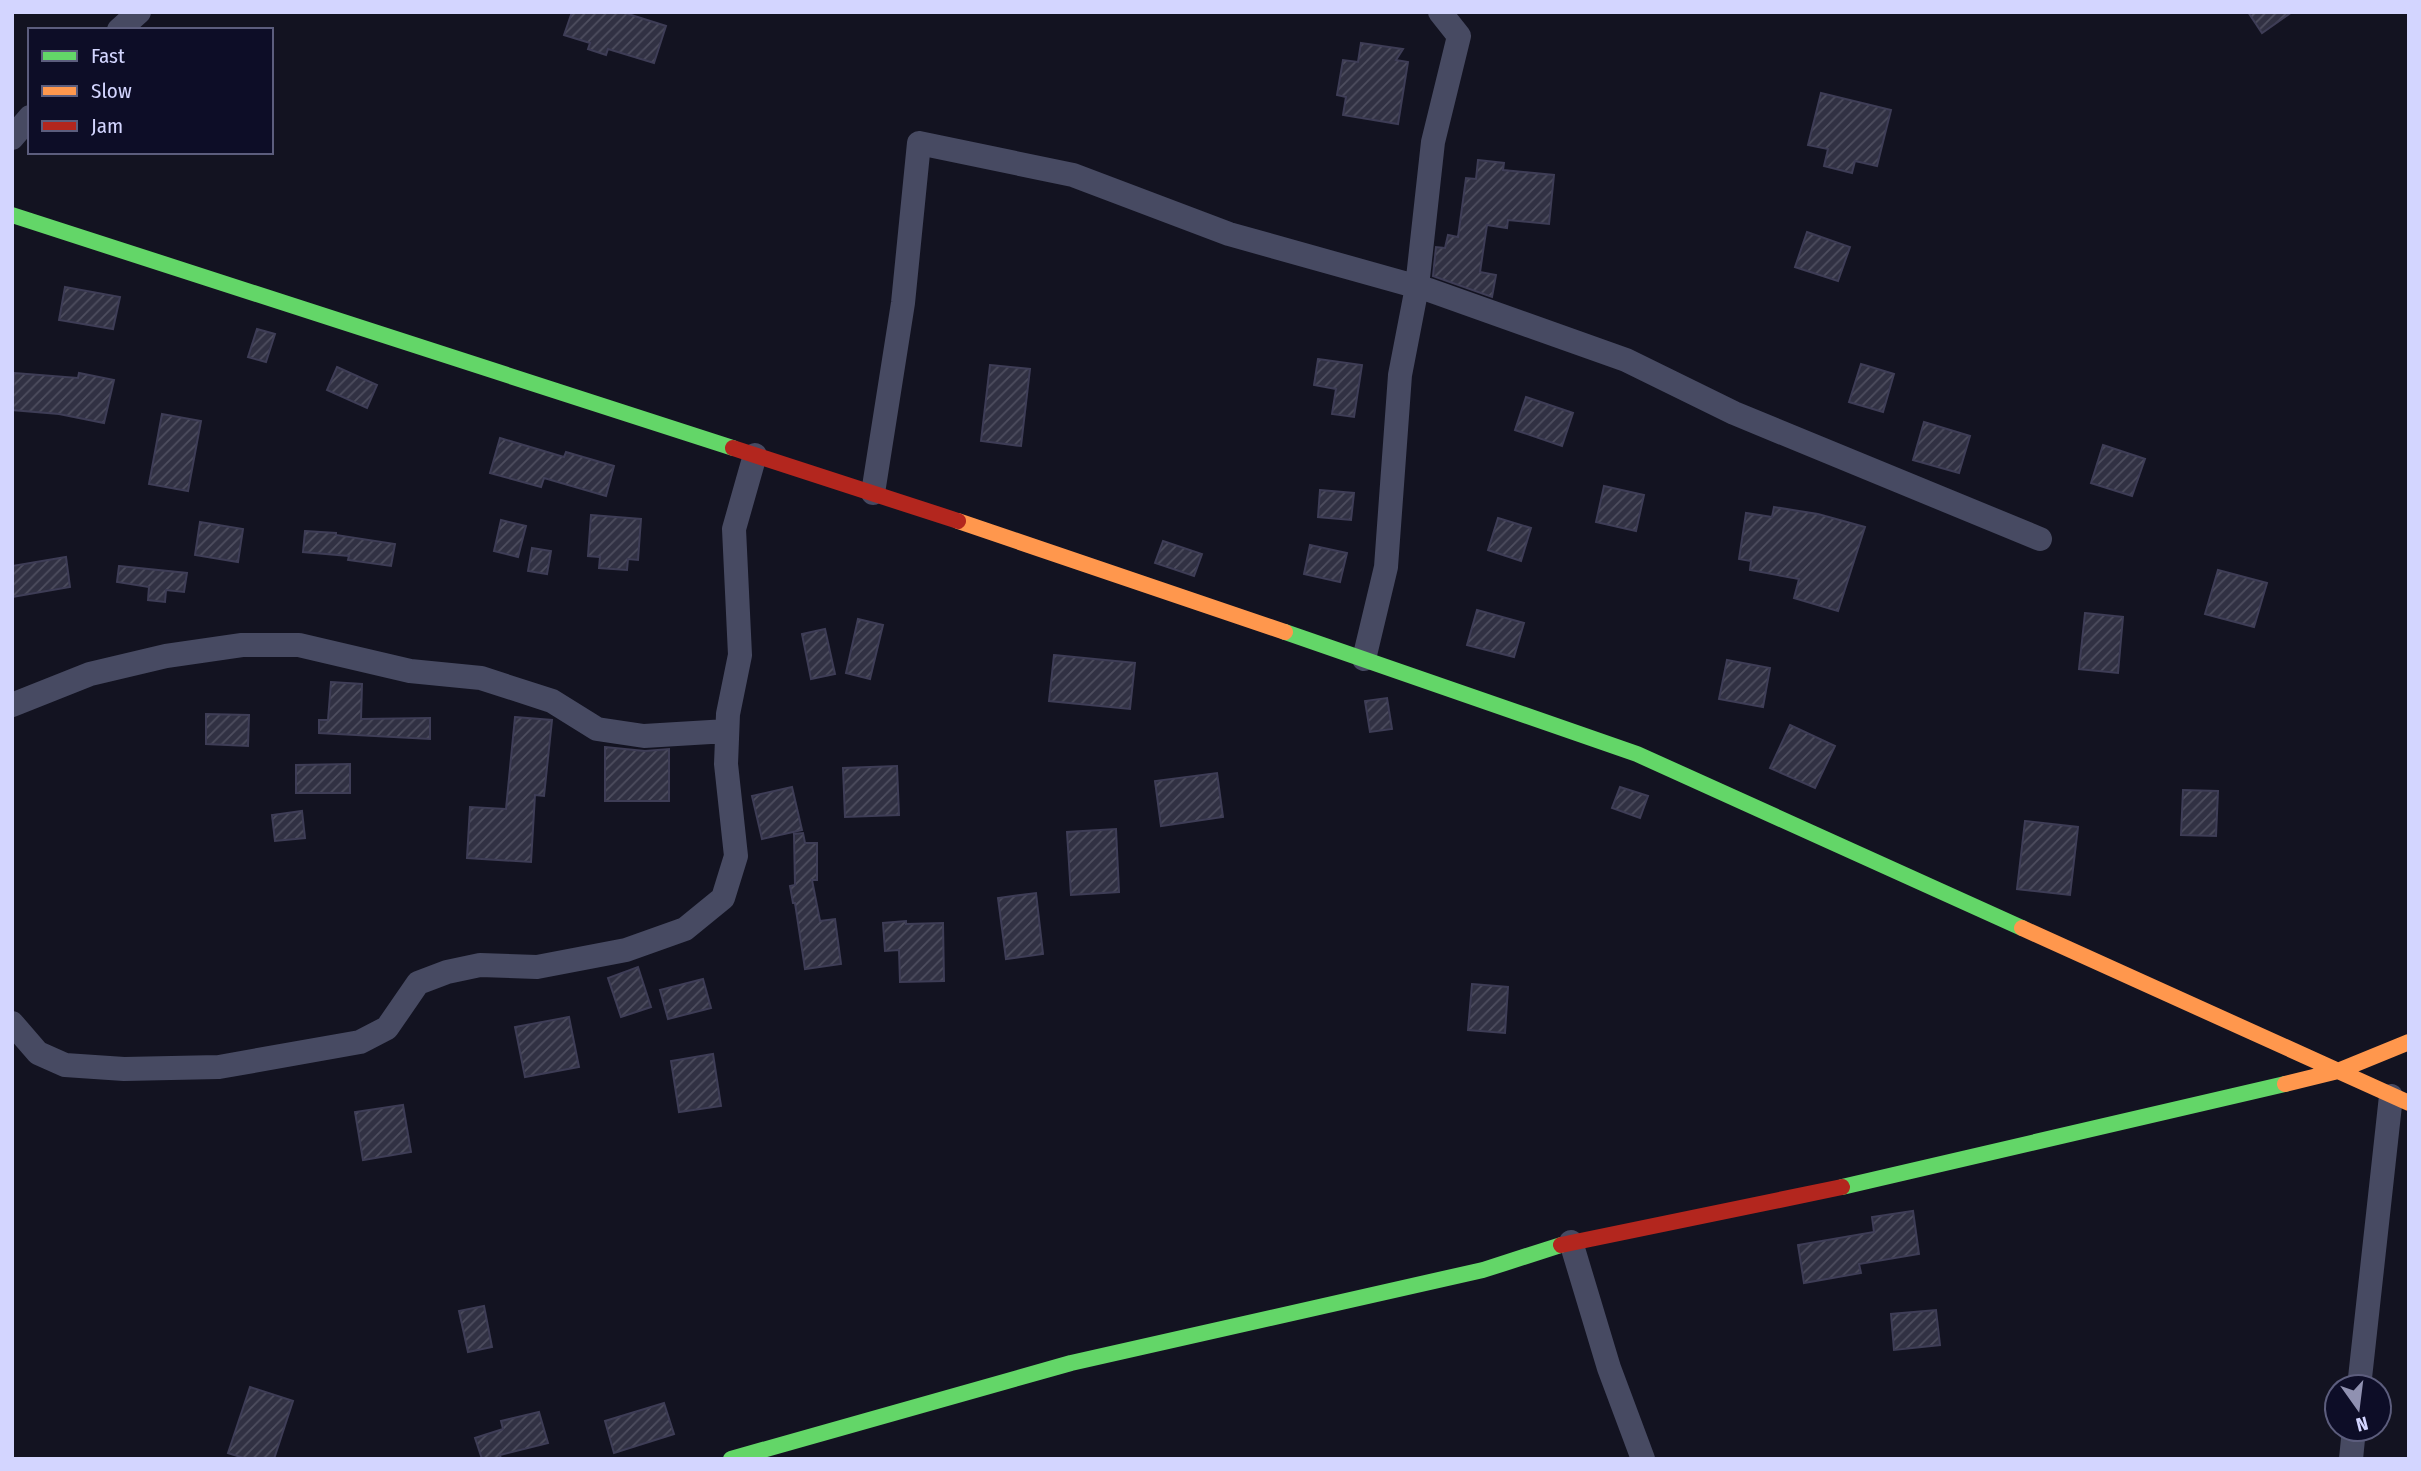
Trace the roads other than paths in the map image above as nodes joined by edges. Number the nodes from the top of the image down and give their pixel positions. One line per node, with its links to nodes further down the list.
1 (139, 12): 3 (street)
2 (1440, 12): 7 (street)
3 (121, 28)
4 (28, 119): 5 (street)
5 (12, 138)
6 (12, 215): 8 (main road)
7 (1418, 287): 9 (street); 10 (street); 11 (street)
8 (755, 455): 9 (main road); 13 (street)
9 (873, 493): 11 (main road)
10 (2040, 539)
11 (1364, 659): 16 (main road)
12 (12, 705): 13 (street)
13 (727, 731): 14 (street)
14 (12, 1023)
15 (2409, 1042): 16 (main road)
16 (2338, 1071): 17 (main road); 18 (main road)
17 (2400, 1100): 19 (street)
18 (1571, 1242): 20 (main road); 21 (street)
19 (2361, 1373)
20 (731, 1459)
21 (1643, 1459)

